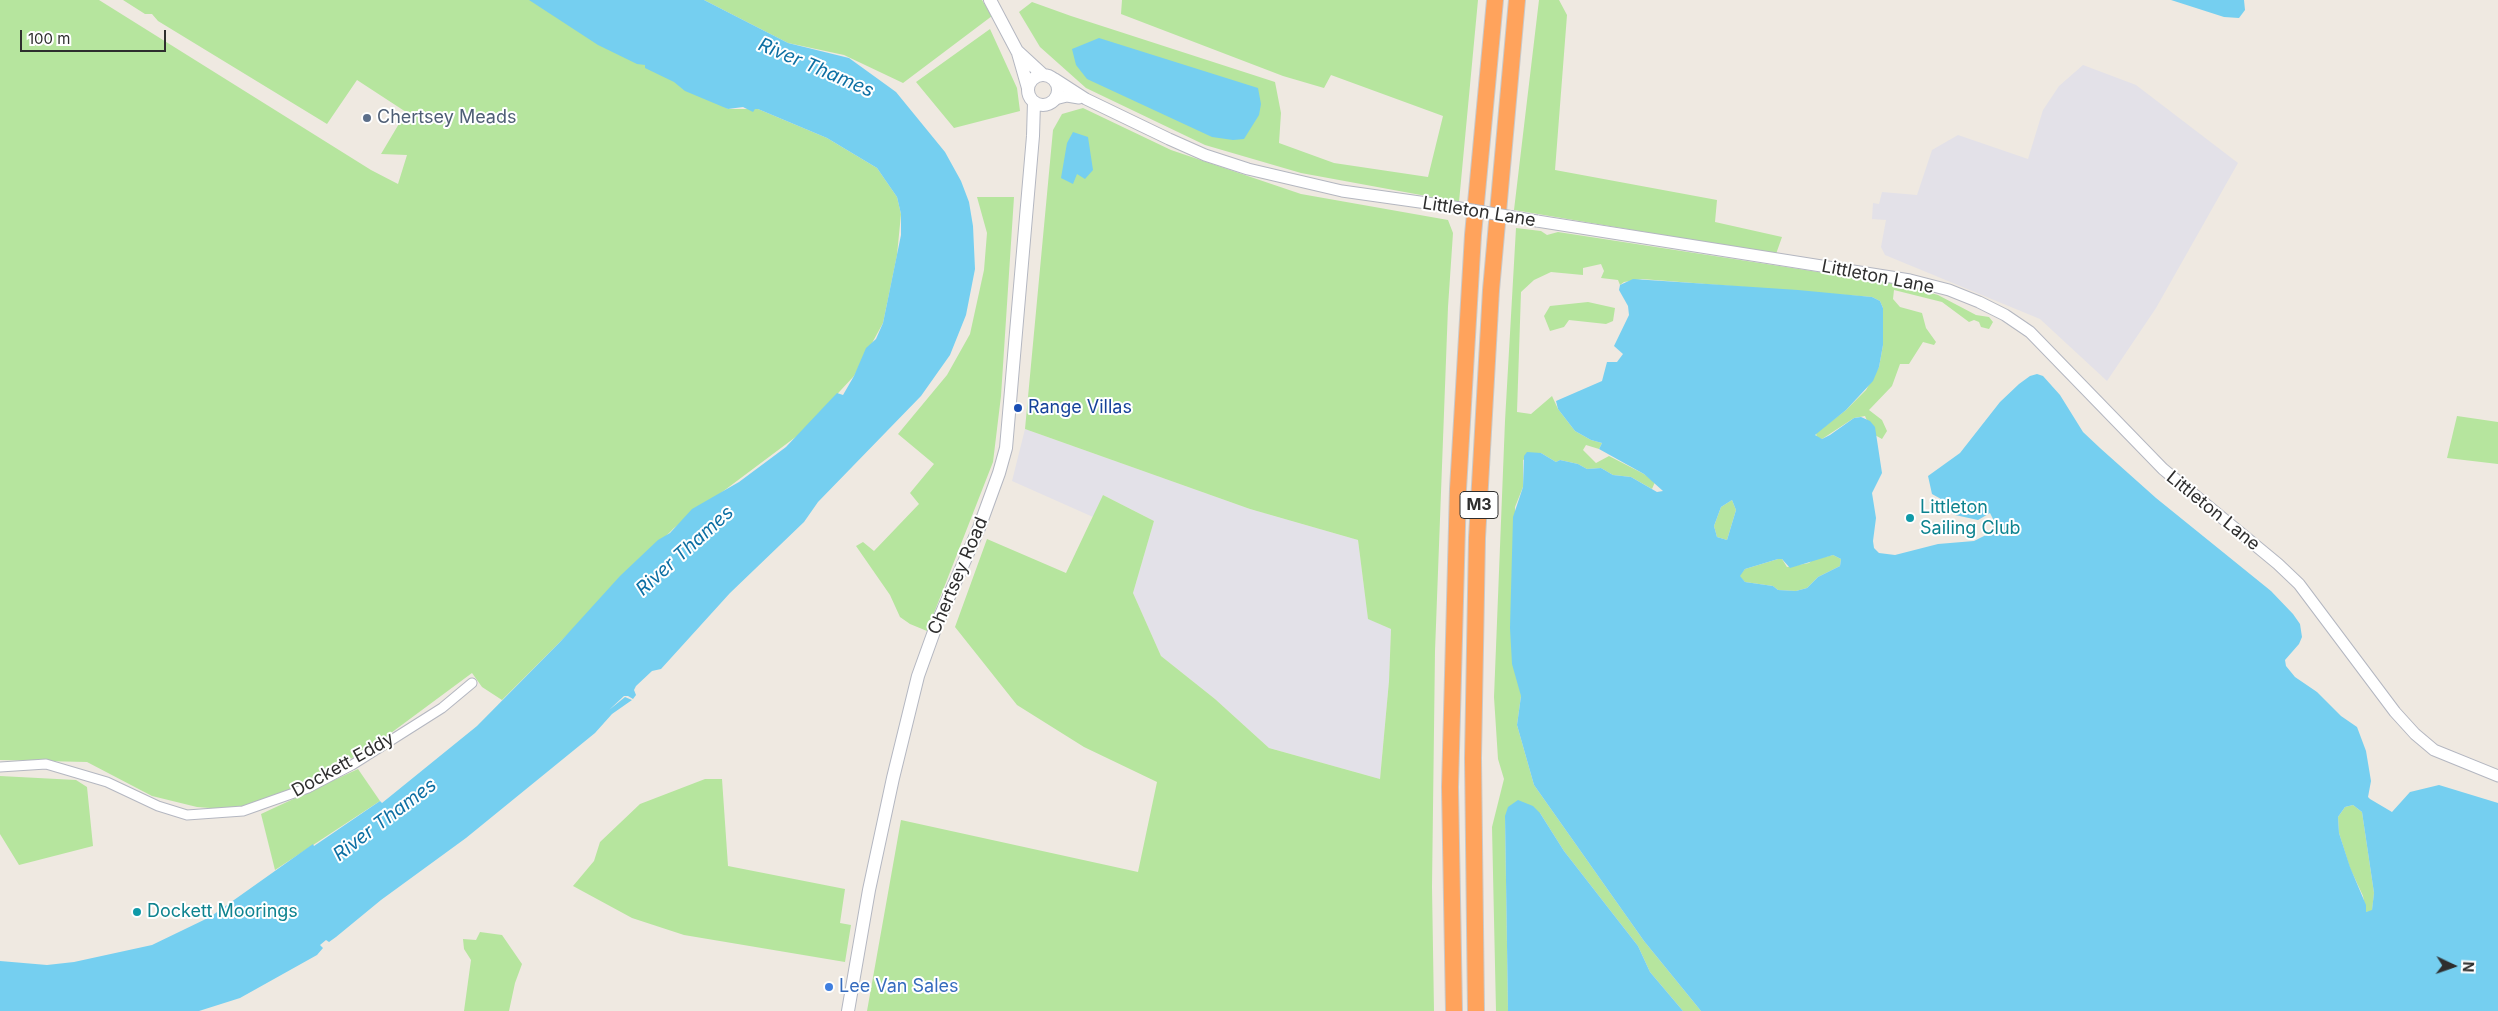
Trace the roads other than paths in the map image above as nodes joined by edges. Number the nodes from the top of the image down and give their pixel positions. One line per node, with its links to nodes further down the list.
1 (990, 0): 4 (main road)
2 (1495, 0): 14 (highway, M3)
3 (1517, 0): 15 (highway, M3)
4 (1017, 51): 5 (main road); 7 (main road)
5 (1042, 74): 6 (main road); 7 (main road)
6 (1055, 79): 8 (street, Littleton Lane); 9 (main road)
7 (1028, 88): 9 (main road)
8 (1086, 99): 9 (street); 12 (street, Littleton Lane, bridge)
9 (1045, 102): 13 (main road, Chertsey Road)
10 (472, 683): 11 (street, Dockett Eddy)
11 (0, 767)
12 (2498, 776)
13 (848, 1011)
14 (1454, 1011)
15 (1476, 1011)

